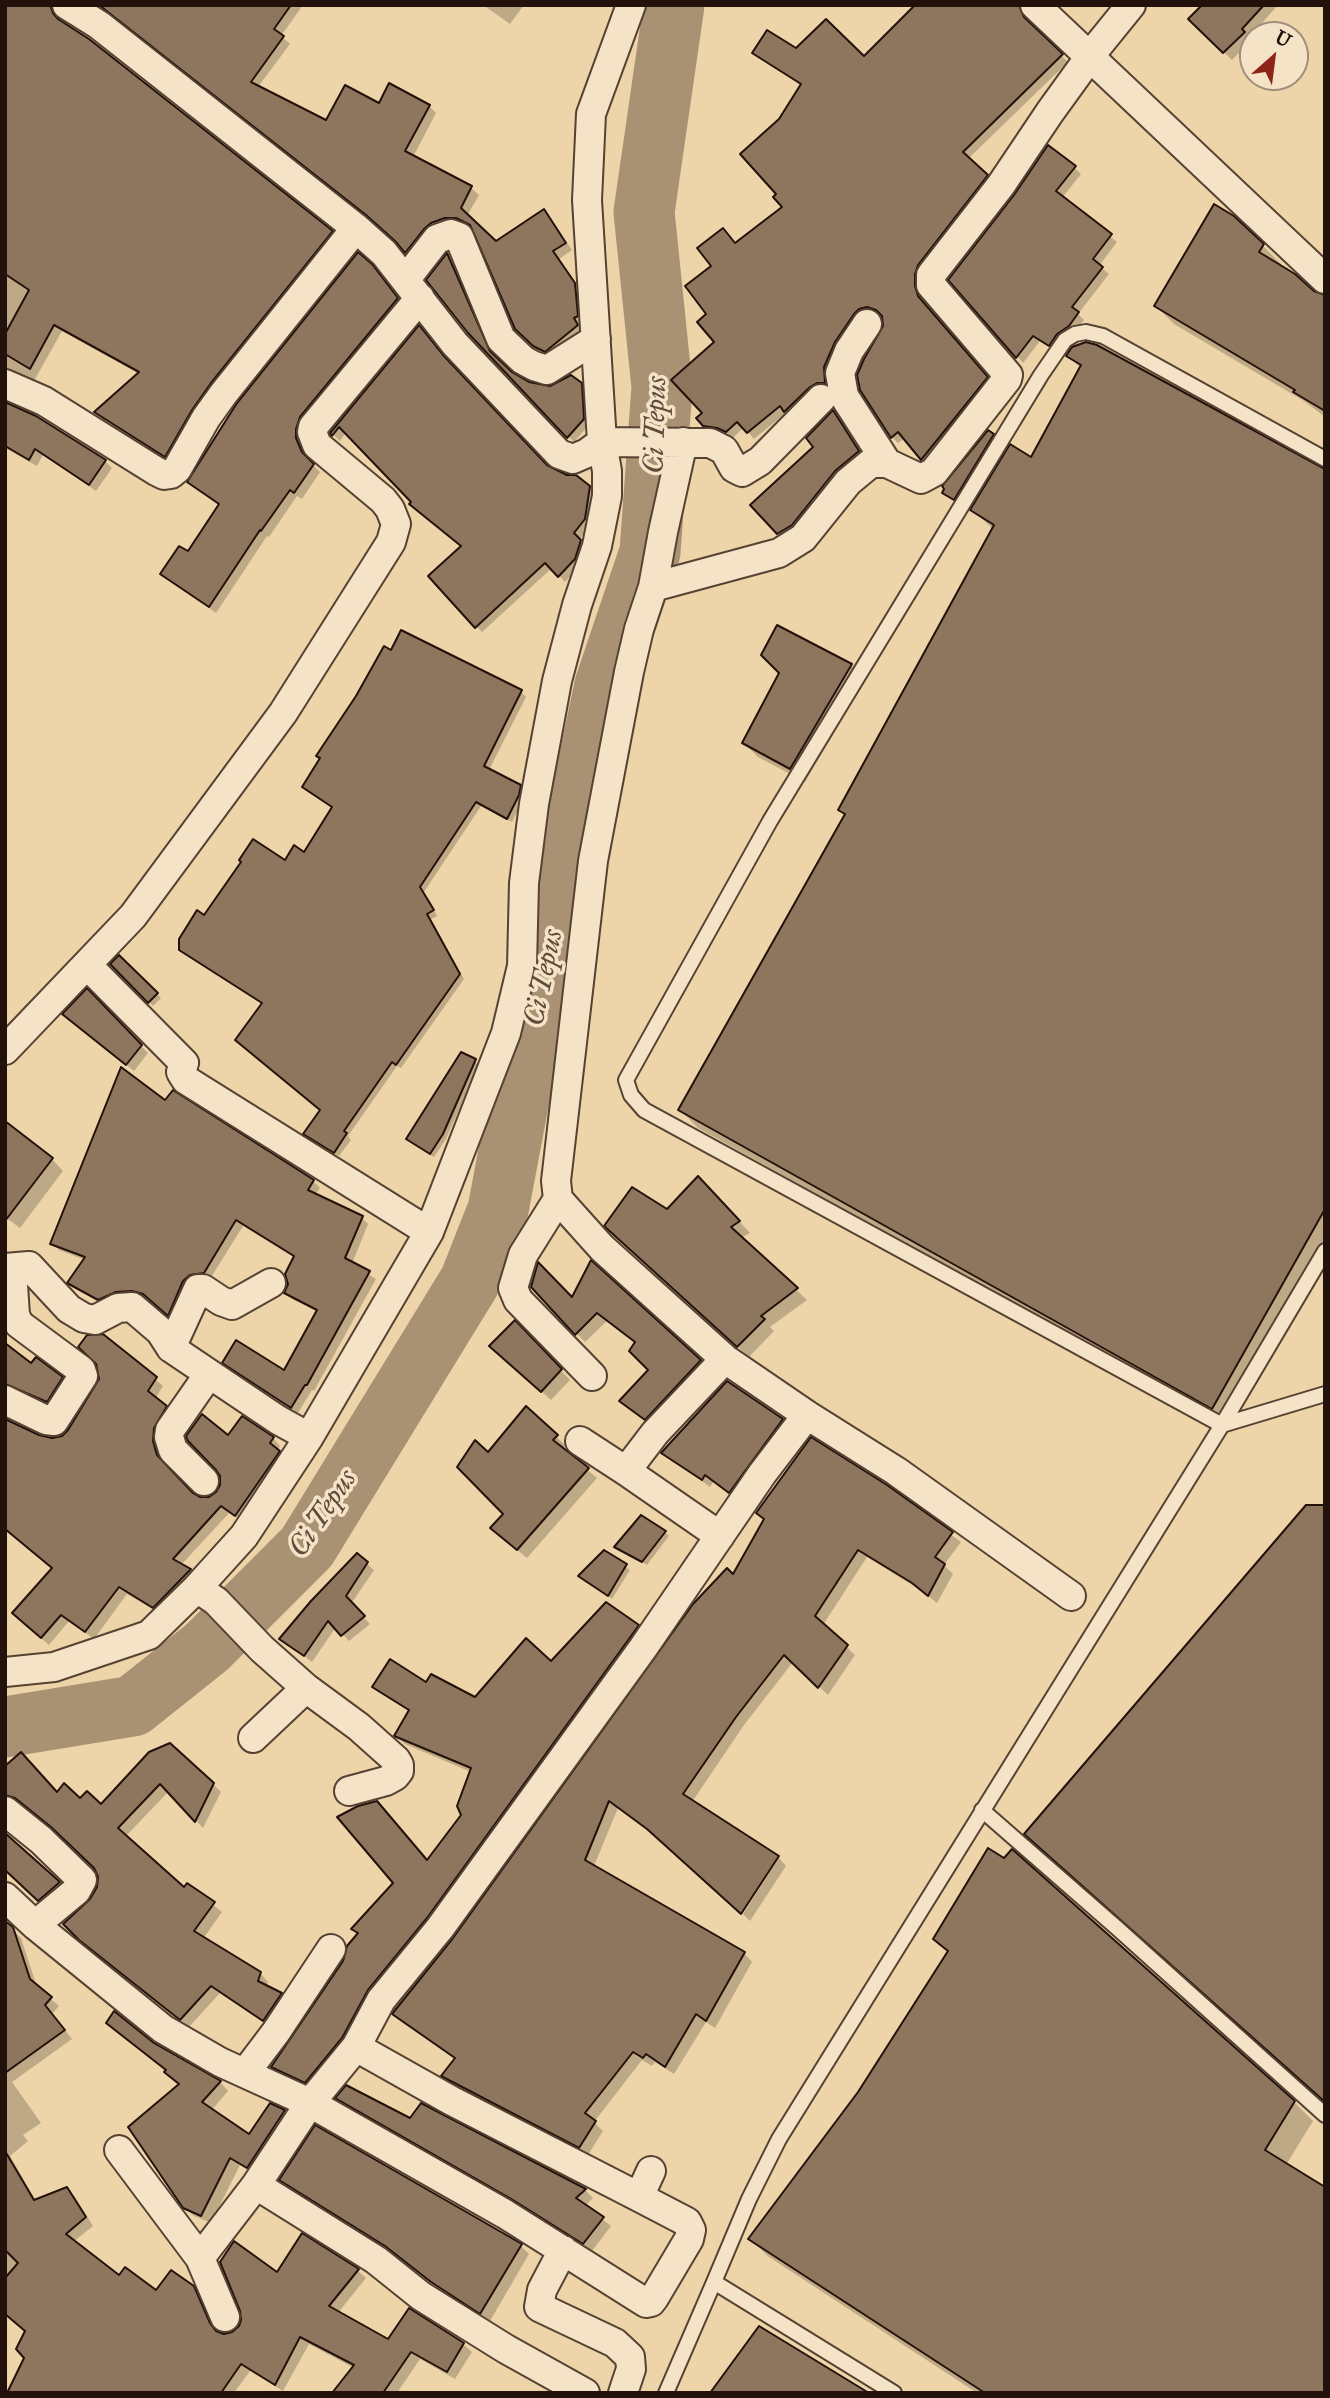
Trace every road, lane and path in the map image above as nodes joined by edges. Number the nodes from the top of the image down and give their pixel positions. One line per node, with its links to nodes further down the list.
1 (67, 5): 5 (street)
2 (631, 5): 11 (street)
3 (1035, 5): 6 (street)
4 (1131, 5): 6 (street)
5 (108, 15): 7 (street)
6 (1090, 57): 8 (street); 17 (street)
7 (356, 229): 9 (street); 12 (street)
8 (1325, 279)
9 (413, 288): 11 (street); 14 (street); 19 (street)
10 (867, 324): 17 (street)
11 (596, 339): 14 (street)
12 (5, 384)
13 (821, 399): 15 (street)
14 (608, 442): 15 (street); 22 (street)
15 (678, 442): 18 (street)
16 (1325, 459): 33 (lane)
17 (887, 463): 18 (street)
18 (653, 587): 21 (street)
19 (87, 965): 20 (street); 22 (street)
20 (5, 1050)
21 (558, 1199): 27 (street); 29 (street)
22 (429, 1232): 34 (street)
23 (1325, 1251): 33 (lane)
24 (5, 1269): 26 (street); 31 (street)
25 (271, 1283): 26 (street)
26 (172, 1348): 28 (street)
27 (725, 1359): 32 (street); 36 (street)
28 (209, 1374): 34 (street); 37 (street)
29 (592, 1377)
30 (1325, 1394): 33 (lane)
31 (5, 1400)
32 (807, 1415): 38 (street); 40 (street)
33 (1222, 1425): 45 (lane)
34 (309, 1437): 39 (street)
35 (580, 1441): 36 (street)
36 (626, 1471): 38 (street)
37 (204, 1481)
38 (720, 1536): 50 (street)
39 (207, 1595): 41 (street); 42 (street)
40 (1071, 1596)
41 (5, 1672)
42 (306, 1688): 43 (street); 44 (street)
43 (253, 1738)
44 (349, 1791)
45 (982, 1810): 53 (lane); 60 (lane)
46 (5, 1811): 48 (street)
47 (5, 1897): 48 (street)
48 (34, 1925): 51 (street)
49 (331, 1949): 51 (street)
50 (356, 2047): 52 (street); 57 (street)
51 (245, 2073): 52 (street)
52 (310, 2103): 56 (street); 58 (street)
53 (1325, 2115)
54 (119, 2150): 59 (street)
55 (651, 2171): 57 (street)
56 (256, 2185): 59 (street); 62 (street)
57 (639, 2197): 58 (street)
58 (563, 2250): 63 (street)
59 (200, 2258): 61 (street)
60 (714, 2282): 64 (lane); 65 (lane)
61 (225, 2317)
62 (584, 2393)
63 (623, 2393)
64 (666, 2393)
65 (894, 2393)

